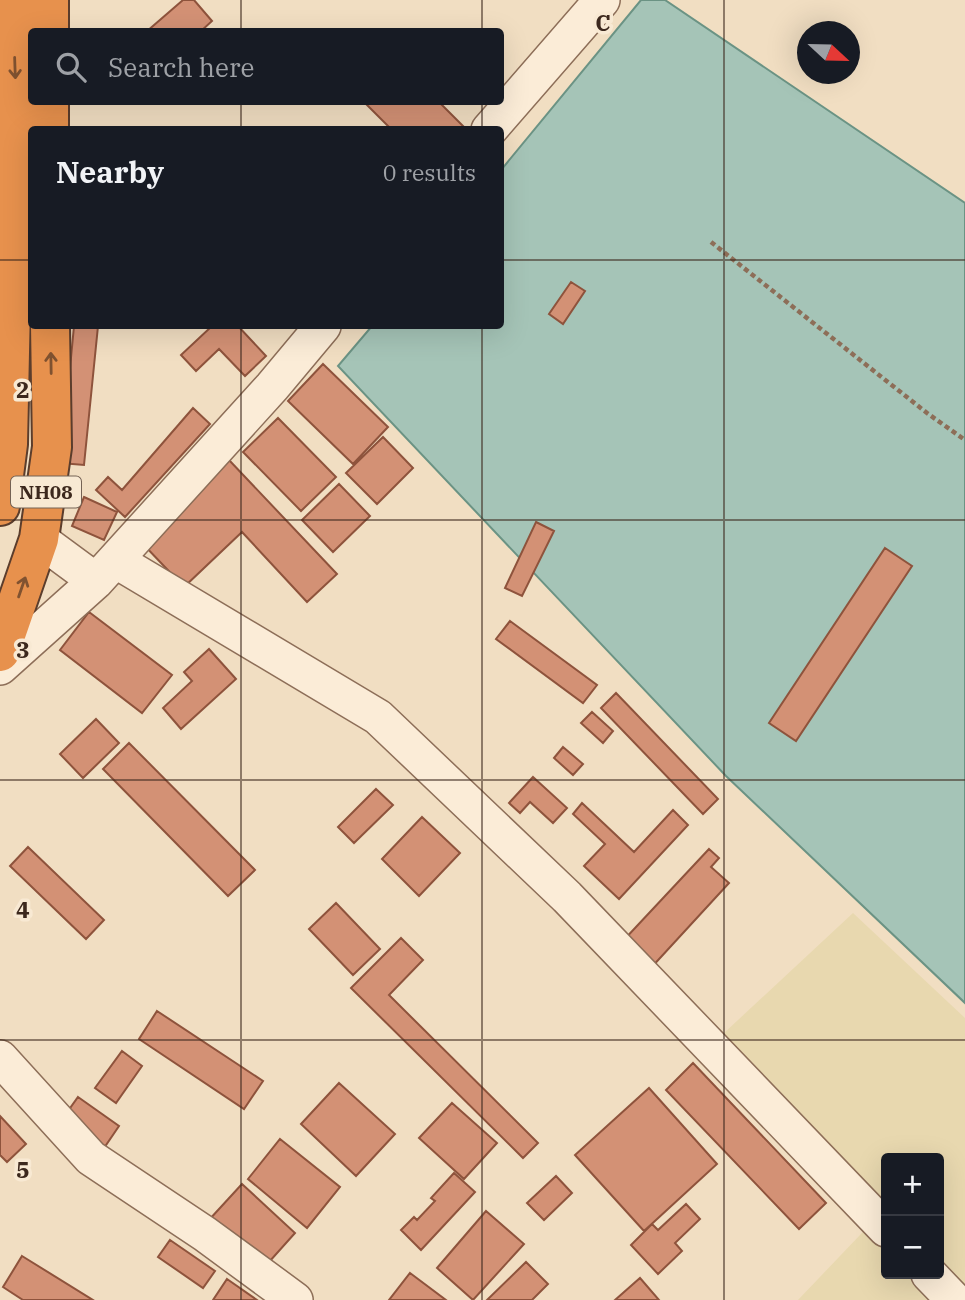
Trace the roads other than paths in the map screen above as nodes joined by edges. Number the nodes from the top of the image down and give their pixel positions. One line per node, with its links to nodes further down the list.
1 (13, 0): 8 (highway, NH08, one-way to 8)
2 (50, 0): 4 (highway)
3 (602, 0): 7 (street)
4 (49, 28)
5 (49, 105): 6 (highway)
6 (49, 126)
7 (492, 126)
8 (22, 231): 11 (highway, NH08)
9 (50, 329): 12 (highway, NH08, one-way to 9)
10 (320, 329): 13 (street)
11 (0, 506)
12 (39, 540): 13 (street); 14 (highway, NH08, one-way to 12)
13 (106, 571): 15 (street); 17 (street)
14 (0, 652)
15 (0, 667)
16 (0, 1058): 19 (street)
17 (881, 1224)
18 (934, 1279): 20 (street)
19 (295, 1300)
20 (954, 1300)

